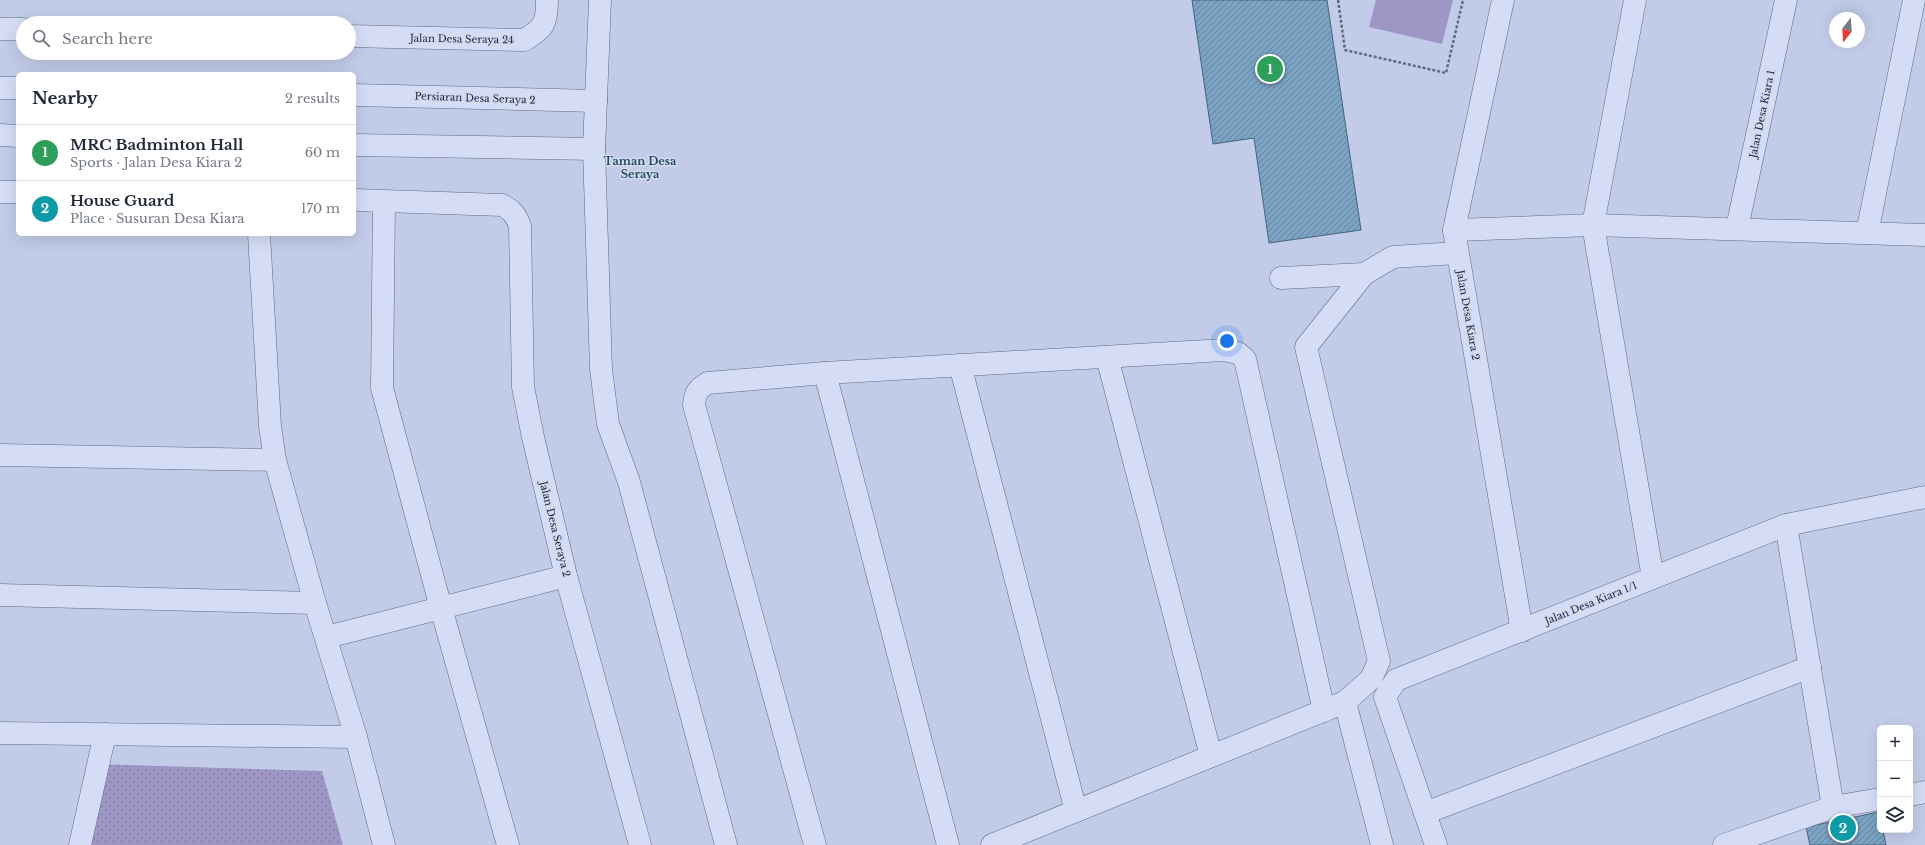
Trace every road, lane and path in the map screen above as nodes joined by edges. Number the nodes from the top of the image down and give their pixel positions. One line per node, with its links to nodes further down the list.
1 (547, 0): 11 (street, Jalan Desa Seraya 24)
2 (600, 0): 15 (street)
3 (1338, 0): 4 (path)
4 (1463, 0)
5 (1502, 0): 26 (street, Jalan Desa Kiara 2)
6 (1635, 0): 24 (street)
7 (1786, 0): 25 (street, Jalan Desa Kiara 1)
8 (1914, 0): 27 (street)
9 (0, 29): 10 (street)
10 (16, 29)
11 (356, 36)
12 (0, 88): 13 (street)
13 (16, 88)
14 (356, 95): 15 (street, Persiaran Desa Seraya 2)
15 (596, 102): 19 (street)
16 (0, 135): 17 (street)
17 (16, 136)
18 (356, 145): 19 (street)
19 (594, 149): 65 (street)
20 (0, 192): 21 (street)
21 (16, 192)
22 (356, 200): 23 (street)
23 (384, 202): 40 (street, Jalan Desa Seraya 2); 44 (street)
24 (1593, 225): 25 (street); 26 (street); 41 (street)
25 (1737, 228): 27 (street)
26 (1454, 230): 30 (street, Jalan Desa Kiara 2)
27 (1867, 233): 28 (street)
28 (1925, 235)
29 (259, 236): 37 (street)
30 (1458, 253): 31 (street); 45 (street, Jalan Desa Kiara 2)
31 (1364, 274): 32 (street); 48 (street)
32 (1281, 278)
33 (1107, 357): 34 (street); 49 (street); 53 (street)
34 (960, 365): 35 (street); 57 (street)
35 (825, 373): 66 (street); 67 (street)
36 (0, 455): 37 (street)
37 (276, 460): 43 (street)
38 (1925, 498): 39 (street, Jalan Desa Kiara 1/1)
39 (1786, 525): 41 (street, Jalan Desa Kiara 1/1); 47 (street)
40 (566, 576): 44 (street); 64 (street, Jalan Desa Seraya 2)
41 (1654, 578): 45 (street, Jalan Desa Kiara 1/1)
42 (0, 595): 43 (street)
43 (315, 603): 46 (street)
44 (441, 608): 46 (street); 63 (street)
45 (1522, 631): 58 (street, Jalan Desa Kiara 1/1)
46 (327, 637): 52 (street)
47 (1810, 667): 58 (street); 59 (street)
48 (1345, 702): 49 (street); 60 (street)
49 (1324, 711): 53 (street)
50 (0, 732): 51 (street)
51 (105, 734): 52 (street); 61 (street)
52 (356, 737): 62 (street)
53 (1211, 756): 57 (street)
54 (1925, 792): 55 (street)
55 (1913, 794)
56 (1877, 800): 59 (street)
57 (1076, 811): 68 (street)
58 (1425, 813): 69 (street)
59 (1821, 815): 70 (street)
60 (1378, 844)
61 (80, 845)
62 (384, 845)
63 (508, 845)
64 (640, 845)
65 (726, 845)
66 (815, 845)
67 (948, 845)
68 (992, 845)
69 (1436, 845)
70 (1724, 845)

